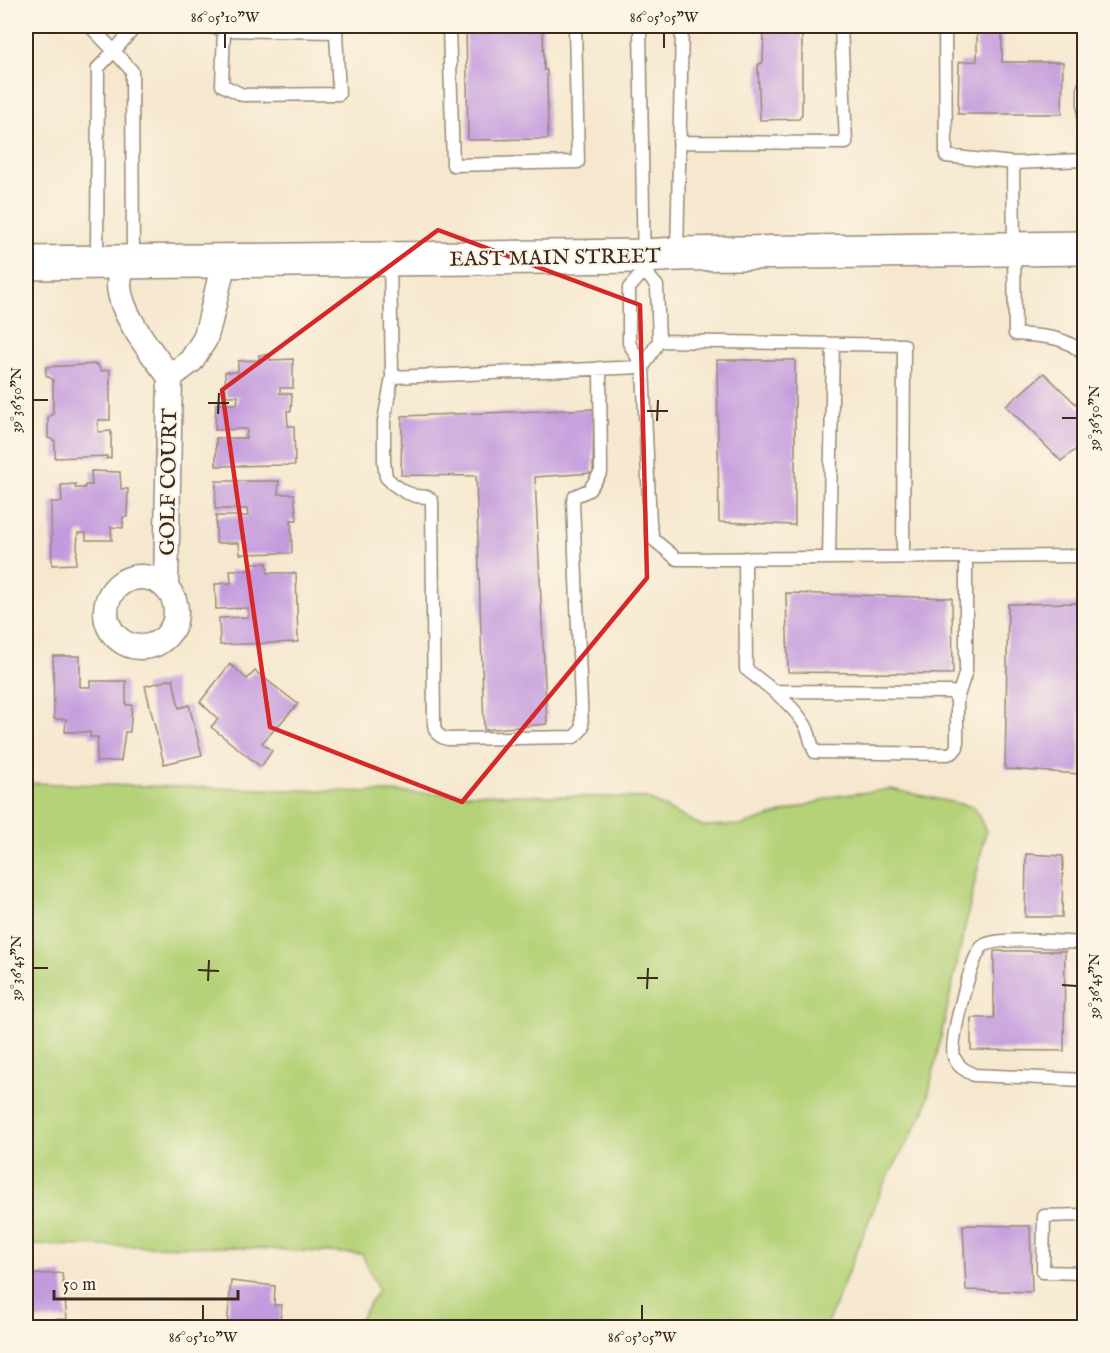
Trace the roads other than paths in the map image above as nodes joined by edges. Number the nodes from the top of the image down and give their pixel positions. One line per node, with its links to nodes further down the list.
1 (90, 26): 11 (lane)
2 (136, 26): 11 (lane)
3 (207, 26): 10 (lane)
4 (449, 26): 5 (lane)
5 (575, 26)
6 (640, 26): 23 (lane)
7 (682, 26): 13 (lane)
8 (841, 26): 13 (lane)
9 (945, 26): 15 (lane)
10 (224, 30): 10 (lane)
11 (114, 51): 21 (lane); 21 (lane)
12 (1084, 86): 14 (lane)
13 (679, 142): 18 (lane)
14 (1084, 160): 15 (lane)
15 (1012, 163): 17 (lane)
16 (1084, 248): 17 (main road, EAST MAIN STREET)
17 (1014, 249): 18 (main road, EAST MAIN STREET); 26 (lane)
18 (677, 254): 23 (main road, EAST MAIN STREET)
19 (390, 259): 20 (main road, EAST MAIN STREET); 23 (main road, EAST MAIN STREET); 30 (lane)
20 (224, 261): 21 (main road, EAST MAIN STREET); 29 (street)
21 (117, 262): 22 (main road, EAST MAIN STREET); 29 (street)
22 (26, 263)
23 (644, 264): 24 (lane); 28 (lane)
24 (659, 341): 25 (lane); 28 (lane)
25 (833, 345): 32 (lane); 35 (lane)
26 (1084, 355)
27 (600, 368): 28 (lane); 30 (lane); 30 (lane)
28 (643, 368): 34 (lane)
29 (170, 377): 36 (street, GOLF COURT)
30 (392, 377)
31 (1084, 556): 33 (lane)
32 (903, 557): 33 (lane); 35 (lane)
33 (966, 557): 38 (lane)
34 (745, 558): 35 (lane); 37 (lane)
35 (829, 558)
36 (166, 587)
37 (774, 691): 38 (lane); 38 (lane)
38 (957, 699)
39 (1084, 943): 40 (lane)
40 (1084, 1080)
41 (1084, 1215): 42 (lane)
42 (1084, 1273)

